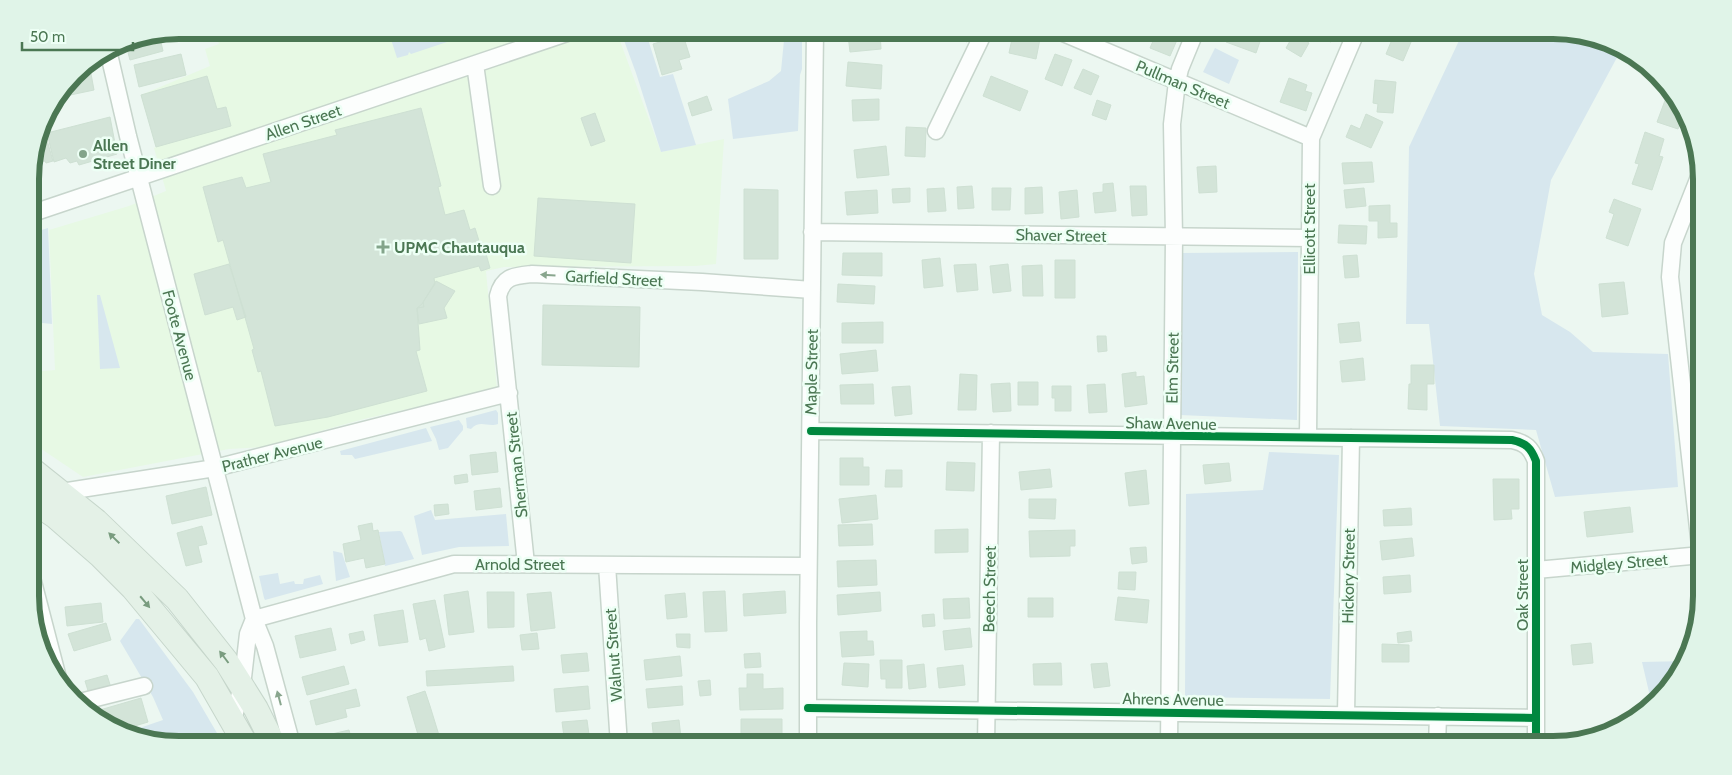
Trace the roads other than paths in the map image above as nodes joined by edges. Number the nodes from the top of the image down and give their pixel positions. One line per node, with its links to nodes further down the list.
1 (549, 39): 8 (street, Allen Street)
2 (815, 39): 16 (street, Maple Street)
3 (981, 39): 10 (street)
4 (1077, 39): 9 (street, Pullman Street)
5 (1192, 39): 9 (street, Elm Street)
6 (1353, 39): 11 (street, Ellicott Street)
7 (110, 56): 12 (street, Foote Avenue)
8 (474, 64): 12 (street, Allen Street); 13 (street)
9 (1177, 82): 11 (street, Pullman Street); 17 (street, Elm Street)
10 (936, 131)
11 (1311, 138): 18 (street, Ellicott Street)
12 (139, 178): 15 (street, Allen Street); 28 (street, Foote Avenue)
13 (492, 186)
14 (1693, 192): 30 (street)
15 (39, 211)
16 (812, 232): 17 (street, Shaver Street); 19 (street, Maple Street)
17 (1174, 237): 18 (street, Shaver Street); 24 (street, Elm Street)
18 (1309, 238): 25 (street, Ellicott Street)
19 (812, 290): 20 (street, Garfield Street, one-way to 20); 22 (street, Maple Street)
20 (506, 367): 21 (street, Sherman Street)
21 (509, 393): 28 (street, Prather Avenue); 35 (street, Sherman Street)
22 (811, 431): 23 (street, Shaw Avenue); 37 (street, Maple Street)
23 (991, 433): 24 (street, Shaw Avenue); 46 (street, Beech Street)
24 (1171, 437): 25 (street, Shaw Avenue); 47 (street, Elm Street)
25 (1308, 437): 26 (street, Shaw Avenue)
26 (1351, 438): 27 (street, Shaw Avenue); 48 (street, Hickory Street)
27 (1529, 447): 38 (street, Oak Street)
28 (215, 468): 31 (street, Prather Avenue); 40 (street, Foote Avenue)
29 (39, 476): 31 (highway)
30 (1693, 477)
31 (59, 492): 32 (street, Prather Avenue); 43 (highway, one-way to 31)
32 (39, 497)
33 (39, 505): 51 (highway, one-way to 51)
34 (1693, 556): 38 (street, Midgley Street)
35 (526, 564): 36 (street, Arnold Street); 40 (street, Arnold Street)
36 (607, 565): 37 (street, Arnold Street); 55 (street, Walnut Street)
37 (801, 566): 45 (street, Maple Street)
38 (1536, 570): 50 (street, Oak Street)
39 (40, 607): 41 (street)
40 (254, 619): 43 (street); 54 (street, Foote Avenue, one-way to 40)
41 (53, 657)
42 (144, 686): 44 (street)
43 (242, 686): 51 (street); 53 (highway)
44 (86, 701)
45 (808, 708): 46 (street, Ahrens Avenue); 56 (street, Maple Street)
46 (987, 710): 47 (street, Ahrens Avenue); 57 (street, Beech Street)
47 (1169, 713): 48 (street, Ahrens Avenue); 58 (street, Elm Street)
48 (1346, 714): 49 (street, Ahrens Avenue)
49 (1438, 716): 50 (street, Ahrens Avenue); 59 (street)
50 (1536, 718): 60 (street, Oak Street)
51 (233, 720): 52 (highway)
52 (241, 736)
53 (270, 736)
54 (290, 736)
55 (618, 736)
56 (808, 736)
57 (986, 736)
58 (1169, 736)
59 (1437, 736)
60 (1536, 736)

